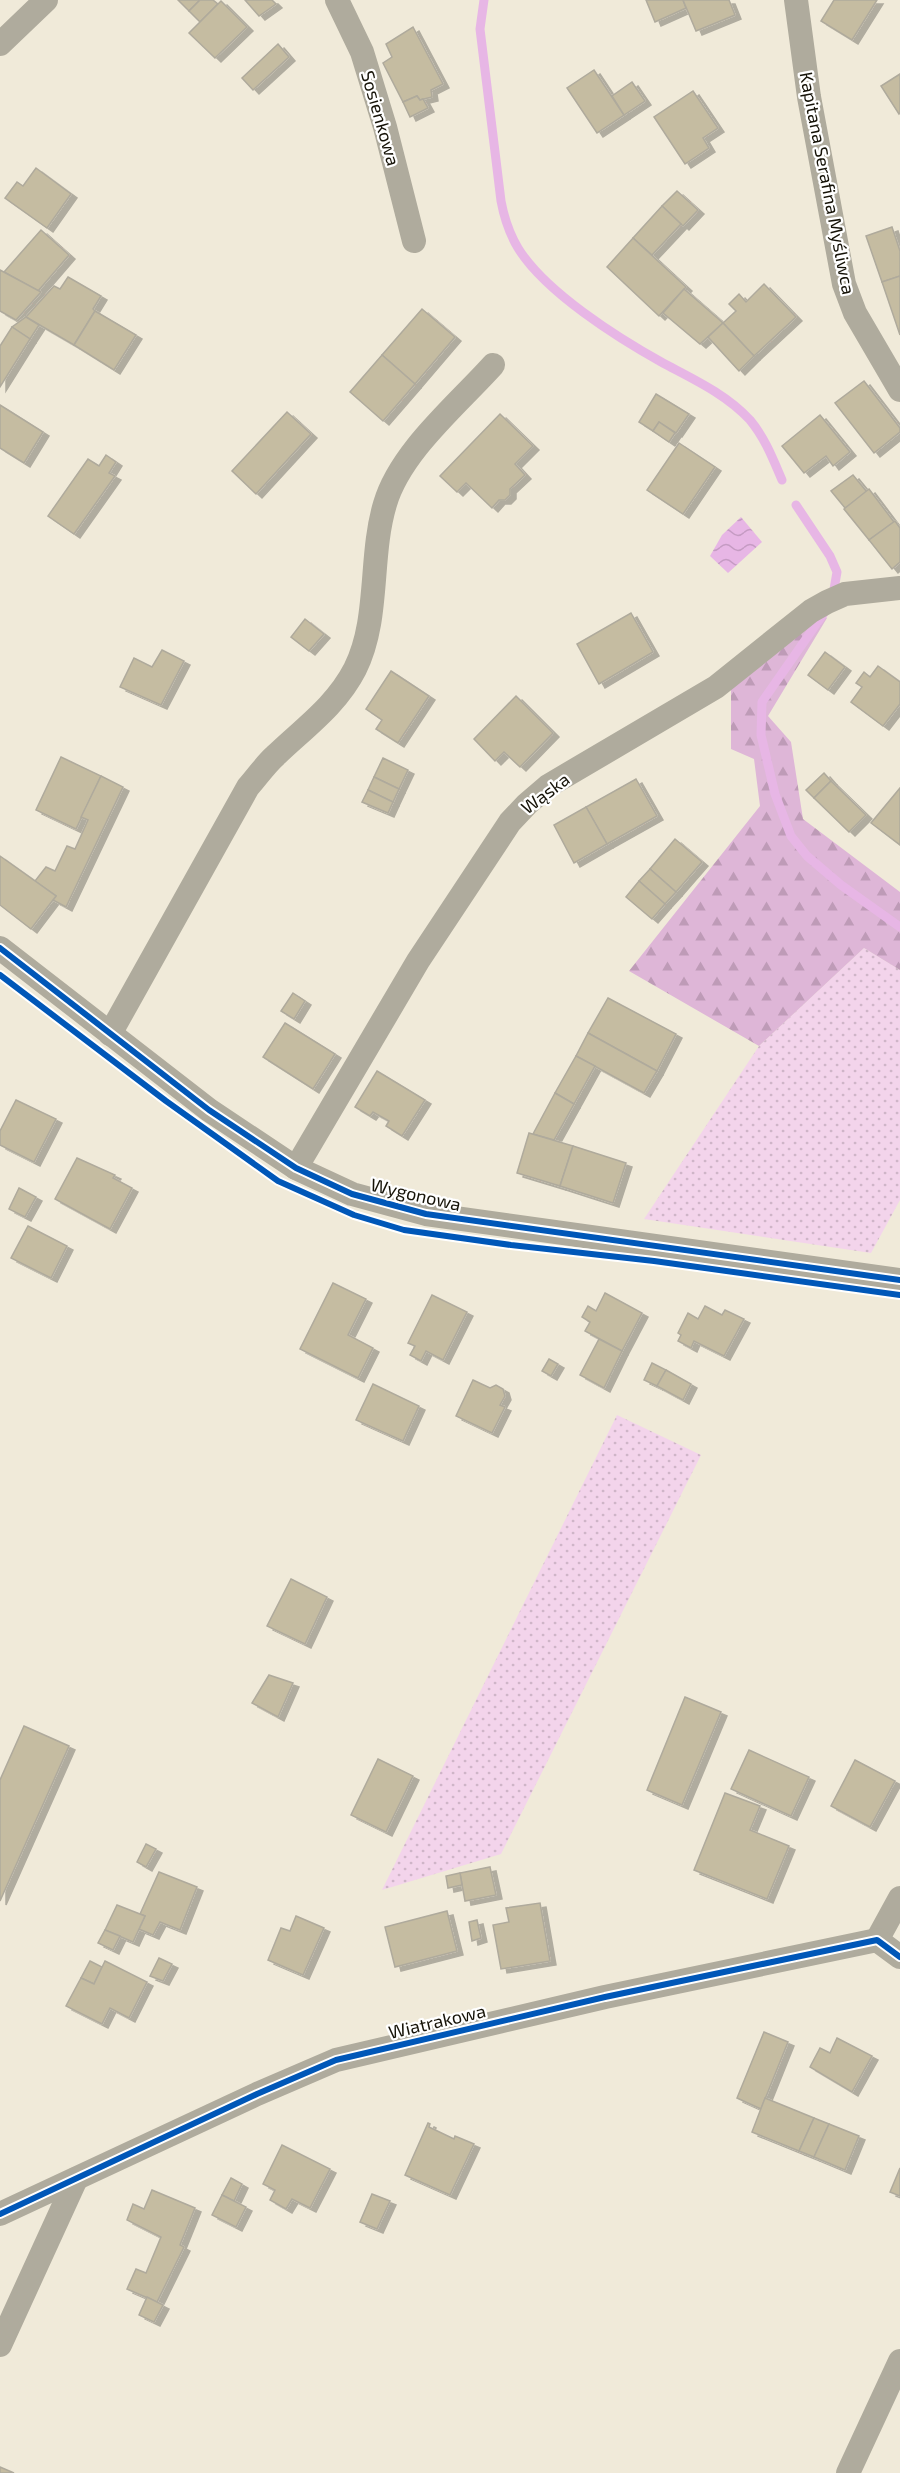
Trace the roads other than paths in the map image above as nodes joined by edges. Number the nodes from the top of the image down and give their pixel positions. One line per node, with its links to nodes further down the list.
1 (46, 0): 4 (street)
2 (337, 0): 5 (street, Sosienkowa)
3 (796, 0): 7 (street, Kapitana Serafina Myśliwca)
4 (0, 44)
5 (414, 240)
6 (493, 365): 10 (street)
7 (900, 390)
8 (900, 588): 11 (street, Wąska)
9 (0, 948): 10 (street, Wygonowa)
10 (110, 1034): 11 (street, Wygonowa)
11 (296, 1168): 12 (street, Wygonowa)
12 (900, 1280)
13 (900, 1898): 14 (street)
14 (877, 1940): 15 (street); 16 (street, Wiatrakowa)
15 (900, 1957)
16 (75, 2179): 17 (street, Wiatrakowa); 18 (street)
17 (0, 2214)
18 (0, 2345)
19 (900, 2361): 20 (street)
20 (848, 2473)

